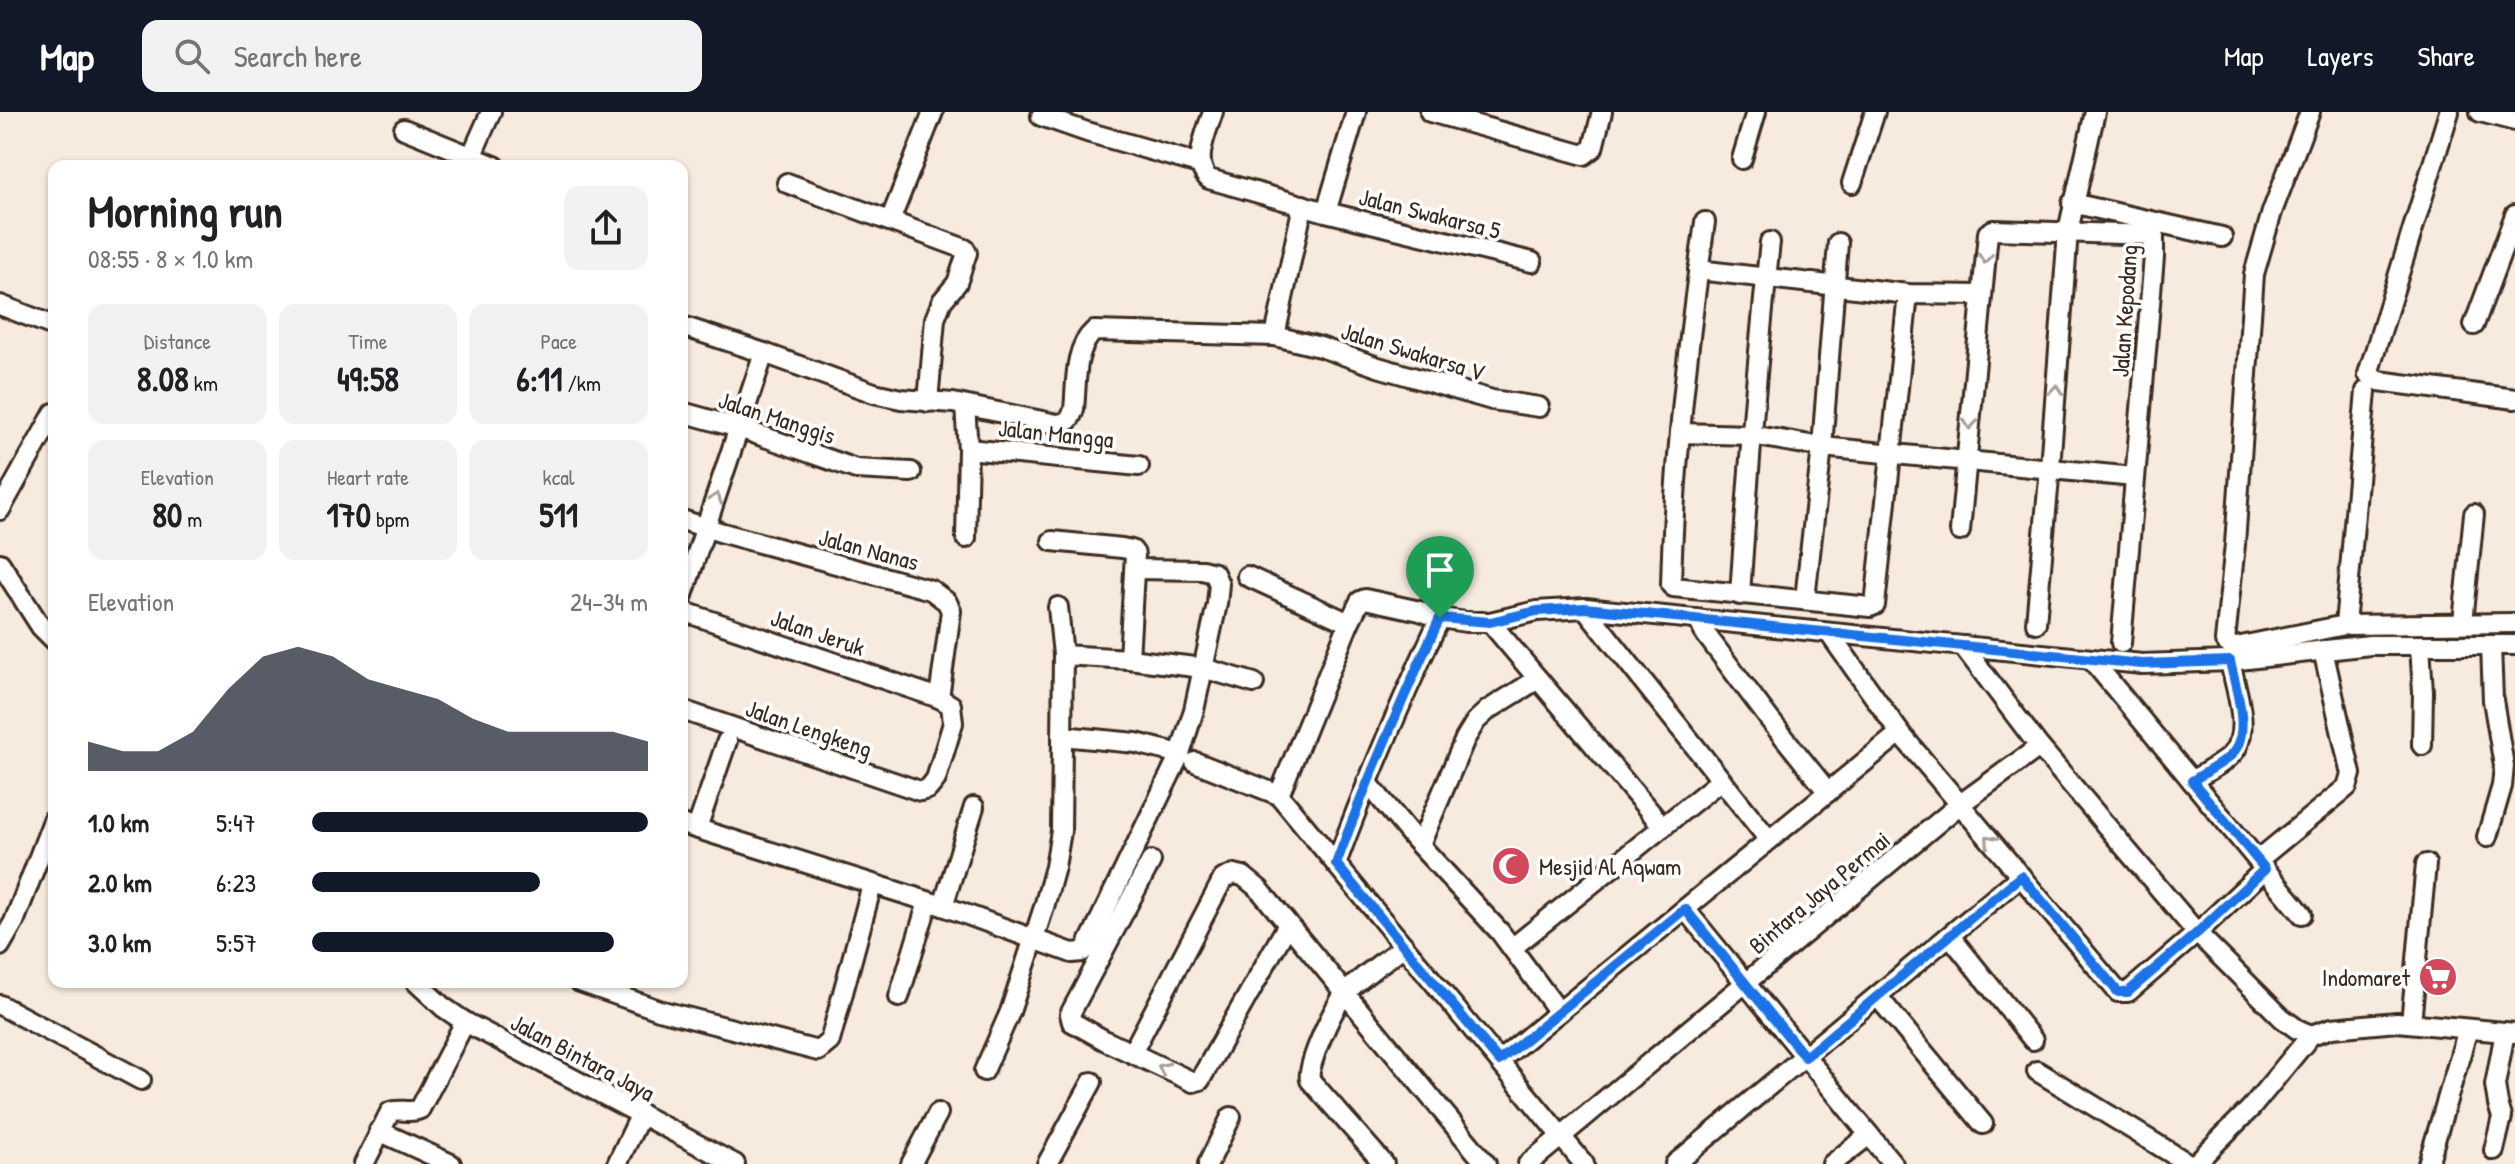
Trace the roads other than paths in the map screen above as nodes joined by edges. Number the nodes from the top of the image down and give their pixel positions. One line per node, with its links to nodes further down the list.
1 (491, 112): 18 (street)
2 (933, 112): 29 (street)
3 (1213, 112): 22 (street)
4 (1356, 112): 27 (street, Jalan Swakarsa 5)
5 (1430, 112): 14 (street)
6 (1602, 112): 14 (street)
7 (1756, 112): 19 (street)
8 (1875, 112): 24 (street)
9 (2095, 112): 25 (street)
10 (2310, 112): 88 (street)
11 (2449, 112): 48 (street)
12 (2480, 112): 15 (street)
13 (1041, 116): 22 (street)
14 (1457, 116)
15 (2515, 121)
16 (404, 129): 17 (street)
17 (447, 147): 18 (street); 20 (street)
18 (471, 157): 21 (street)
19 (1742, 159)
20 (444, 160)
21 (479, 160)
22 (1199, 164): 26 (street)
23 (787, 183): 29 (street)
24 (1852, 183)
25 (2072, 203): 31 (street); 32 (street)
26 (1303, 205): 27 (street); 45 (street)
27 (1326, 212): 35 (street, Jalan Swakarsa 5)
28 (2515, 215): 43 (street)
29 (890, 221): 49 (street)
30 (1705, 222): 36 (street)
31 (2068, 231): 40 (street, one-way to 40); 62 (street, one-way to 31); 64 (street, Jalan Kepodang)
32 (2222, 237)
33 (1770, 242): 37 (street)
34 (1838, 243): 38 (street)
35 (1532, 262)
36 (1698, 270): 37 (street); 55 (street)
37 (1764, 278): 38 (street); 56 (street)
38 (1835, 285): 39 (street); 57 (street)
39 (1908, 294): 40 (street); 59 (street)
40 (1981, 295): 60 (street, one-way to 60)
41 (0, 305): 42 (street)
42 (48, 324)
43 (2474, 325)
44 (688, 328): 46 (street)
45 (1275, 336): 50 (street, Jalan Swakarsa V); 51 (street, Jalan Swakarsa V)
46 (764, 353): 49 (street); 54 (street)
47 (2366, 391): 88 (street)
48 (2515, 399)
49 (928, 402): 50 (street)
50 (965, 406): 58 (street)
51 (1539, 407)
52 (688, 414): 54 (street, Jalan Manggis)
53 (48, 424): 65 (street)
54 (739, 428): 63 (street, Jalan Manggis); 68 (street, one-way to 54)
55 (1680, 433): 56 (street); 76 (street)
56 (1751, 435): 57 (street); 76 (street)
57 (1822, 447): 59 (street); 77 (street)
58 (968, 449): 61 (street, Jalan Mangga); 70 (street)
59 (1890, 454): 60 (street); 77 (street)
60 (1967, 460): 62 (street); 69 (street)
61 (1139, 466)
62 (2050, 467): 64 (street); 86 (street)
63 (911, 472)
64 (2134, 477): 91 (street)
65 (0, 510)
66 (2474, 514): 84 (street)
67 (688, 522): 68 (street, Jalan Nanas)
68 (706, 527): 75 (street); 104 (street, Jalan Nanas)
69 (1960, 531)
70 (966, 538)
71 (1052, 541): 73 (street)
72 (0, 563): 90 (street)
73 (1135, 569): 98 (street); 101 (street)
74 (1247, 576): 85 (street)
75 (688, 580)
76 (1740, 595): 77 (street)
77 (1805, 599)
78 (1058, 607): 97 (street)
79 (1585, 608): 82 (street); 83 (street); 112 (street)
80 (688, 613): 104 (street, Jalan Jeruk)
81 (1440, 618): 83 (street); 85 (street); 114 (street)
82 (1698, 619): 89 (street); 115 (street)
83 (1490, 622): 102 (street)
84 (2463, 622): 87 (street); 88 (street)
85 (1349, 623): 116 (street)
86 (2036, 623)
87 (2515, 623)
88 (2345, 625)
89 (1829, 633): 94 (street); 106 (street)
90 (48, 634)
91 (2121, 643)
92 (2491, 645): 93 (street); 95 (street); 122 (street)
93 (2515, 645)
94 (1963, 646): 99 (street); 110 (street)
95 (2420, 646): 96 (street); 109 (street)
96 (2323, 650): 100 (street); 127 (street)
97 (1063, 655): 98 (street); 107 (street)
98 (1129, 659): 101 (street)
99 (2091, 659): 100 (street); 113 (street)
100 (2230, 661): 113 (street)
101 (1203, 668): 103 (street); 111 (street)
102 (1538, 679): 120 (street); 124 (street)
103 (1254, 683)
104 (939, 698): 105 (street, Jalan Lengkeng)
105 (688, 712)
106 (1900, 733): 115 (street); 117 (street)
107 (1062, 736): 111 (street); 137 (street)
108 (727, 741): 119 (street)
109 (2422, 745)
110 (2039, 747): 117 (street, Bintara Jaya Permai); 135 (street)
111 (1187, 758): 116 (street); 137 (street)
112 (1721, 780): 120 (street); 123 (street)
113 (2192, 781): 127 (street)
114 (1367, 782): 124 (street); 126 (street)
115 (1828, 792): 123 (street)
116 (1279, 795): 126 (street)
117 (1959, 805): 129 (street, one-way to 117); 141 (street, Bintara Jaya Permai)
118 (974, 807): 131 (street)
119 (690, 826): 130 (street)
120 (1663, 827): 140 (street)
121 (48, 834): 138 (street)
122 (2487, 837)
123 (1769, 840): 132 (street)
124 (1420, 845): 140 (street)
125 (1151, 861): 155 (street)
126 (1336, 864): 139 (street)
127 (2262, 864): 133 (street); 135 (street)
128 (2426, 864): 150 (street)
129 (2021, 876): 135 (street); 136 (street)
130 (872, 885): 131 (street); 143 (street)
131 (935, 904): 137 (street); 145 (street)
132 (1685, 909): 141 (street); 148 (street)
133 (2302, 914)
134 (1287, 926): 144 (street); 155 (street, one-way to 155); 155 (street)
135 (2197, 933): 153 (street)
136 (1950, 936): 146 (street); 154 (street)
137 (1032, 939): 158 (street)
138 (0, 946)
139 (1404, 946): 144 (street); 157 (street)
140 (1512, 948): 148 (street)
141 (1746, 984): 156 (street); 167 (street, Bintara Jaya Permai)
142 (422, 988): 149 (street, Jalan Bintara Jaya)
143 (597, 988)
144 (1344, 994): 177 (street); 178 (street)
145 (899, 997)
146 (1878, 997): 156 (street); 165 (street)
147 (0, 1005): 160 (street)
148 (1559, 1012): 157 (street)
149 (465, 1022): 163 (street, Jalan Bintara Jaya); 166 (street)
150 (2411, 1023): 151 (street); 153 (street)
151 (2468, 1029): 152 (street); 186 (street)
152 (2510, 1033): 169 (street)
153 (2311, 1035): 185 (street)
154 (2033, 1040)
155 (1132, 1053)
156 (1805, 1057): 168 (street); 181 (street)
157 (1499, 1061): 167 (street)
158 (984, 1071)
159 (2037, 1071): 184 (street)
160 (141, 1080)
161 (1092, 1082): 175 (street)
162 (938, 1113): 174 (street)
163 (641, 1114): 172 (street); 173 (street, Jalan Bintara Jaya)
164 (1231, 1117): 176 (street)
165 (1983, 1124)
166 (379, 1131): 170 (street); 171 (street)
167 (1560, 1135): 179 (street, Bintara Jaya Permai); 180 (street)
168 (1869, 1135): 182 (street); 183 (street)
169 (2494, 1150)
170 (364, 1164)
171 (451, 1164)
172 (617, 1164)
173 (735, 1164)
174 (911, 1164)
175 (1047, 1164)
176 (1208, 1164)
177 (1384, 1164)
178 (1486, 1164)
179 (1528, 1164)
180 (1584, 1164)
181 (1675, 1164)
182 (1832, 1164)
183 (1893, 1164)
184 (2189, 1164)
185 (2195, 1164)
186 (2428, 1164)

